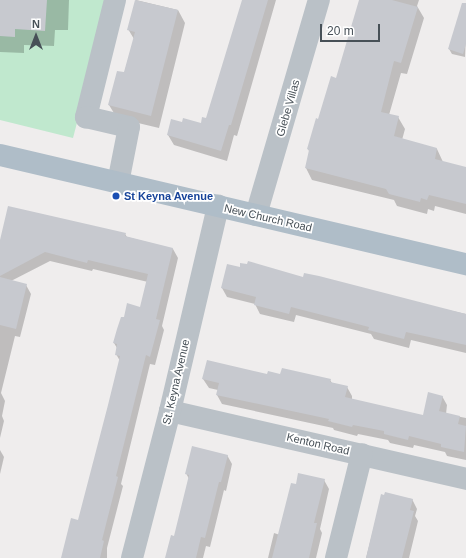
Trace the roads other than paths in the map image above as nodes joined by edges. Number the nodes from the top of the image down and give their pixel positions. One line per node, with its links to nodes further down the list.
1 (115, 0): 4 (street)
2 (319, 0): 6 (street, Glebe Villas)
3 (0, 155): 4 (main road, New Church Road)
4 (118, 183): 5 (main road, New Church Road)
5 (218, 206): 6 (main road, New Church Road); 8 (street, St. Keyna Avenue)
6 (256, 215): 7 (main road, New Church Road)
7 (466, 264)
8 (170, 411): 9 (street, Kenton Road); 11 (street, St. Keyna Avenue)
9 (362, 454): 10 (street, Kenton Road); 12 (street)
10 (466, 479)
11 (132, 558)
12 (336, 558)

